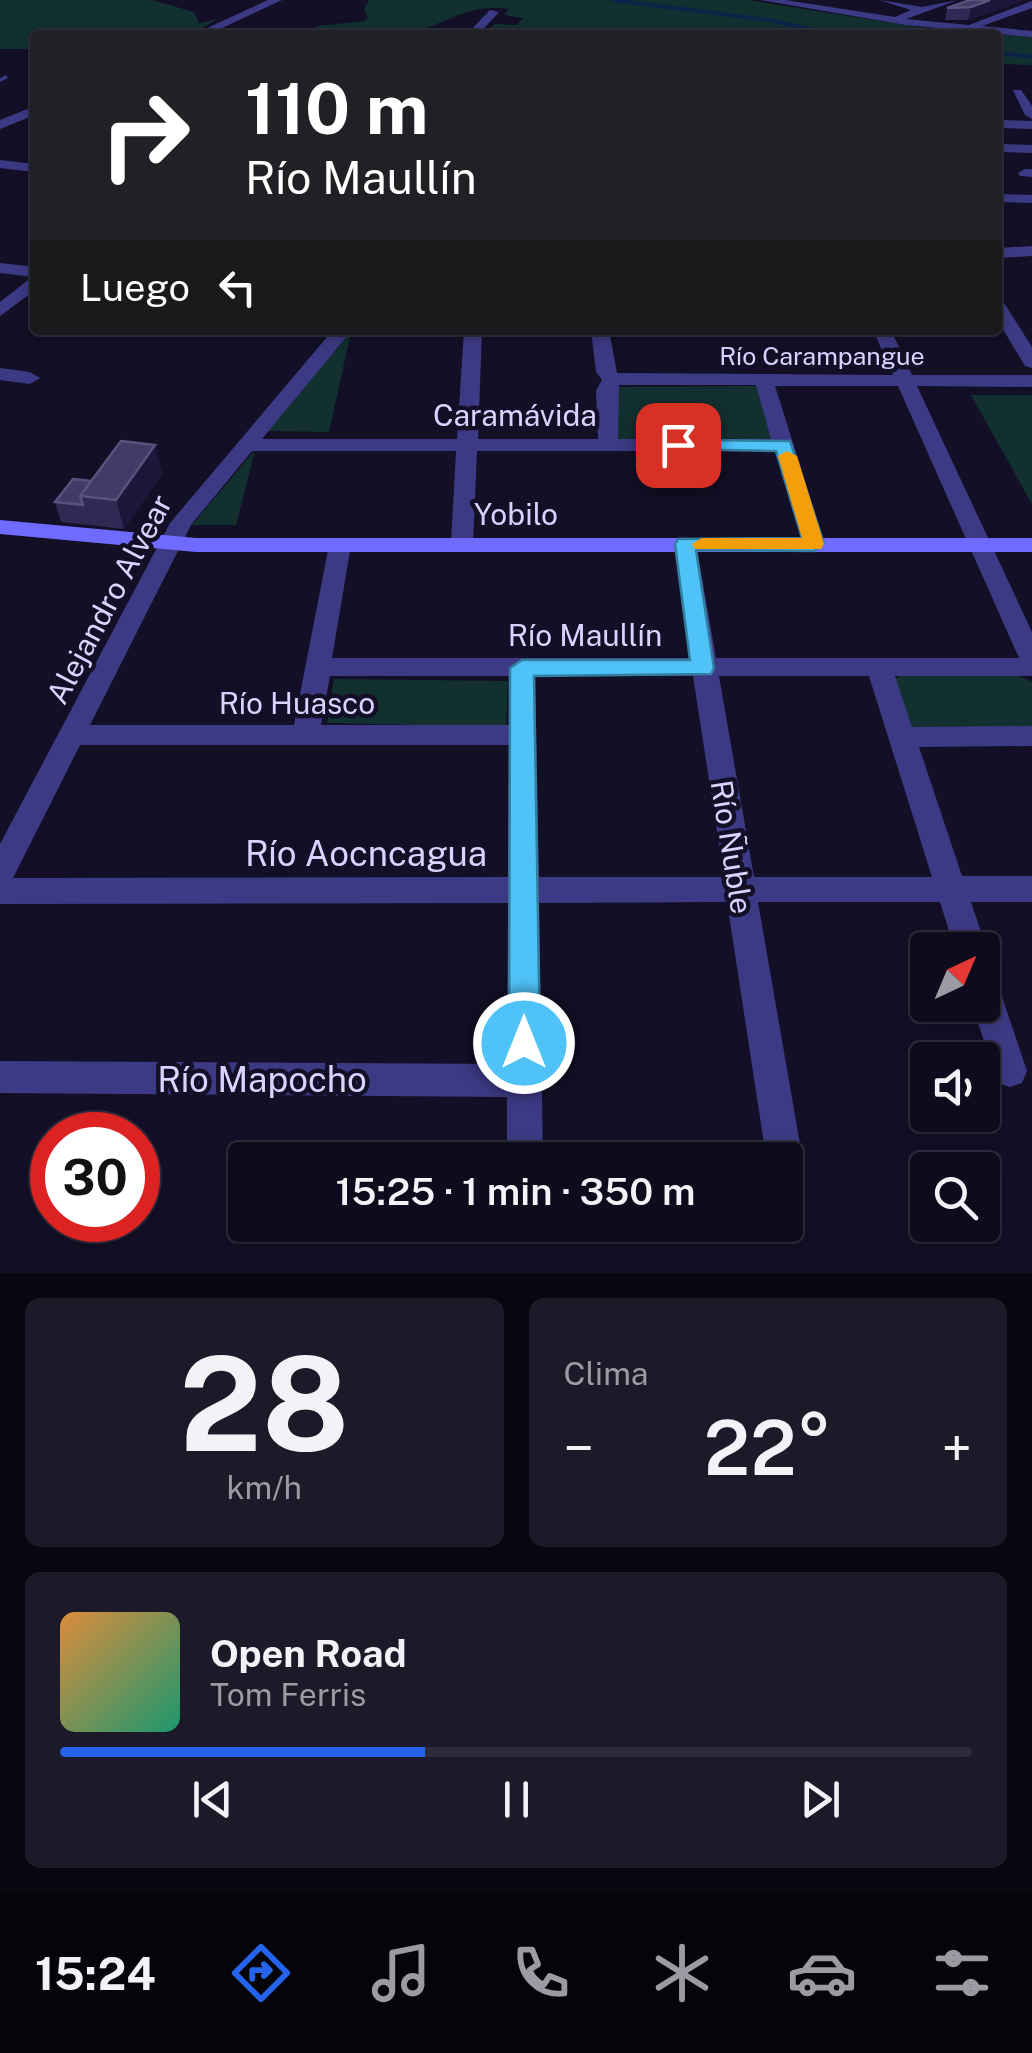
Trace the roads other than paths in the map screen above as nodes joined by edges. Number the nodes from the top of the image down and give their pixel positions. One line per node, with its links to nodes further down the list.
1 (276, 0): 13 (street)
2 (765, 0): 6 (street)
3 (815, 0): 10 (street)
4 (884, 0): 8 (street)
5 (953, 0): 8 (street)
6 (797, 2): 10 (street)
7 (1027, 6): 12 (street); 15 (street)
8 (923, 10): 11 (street)
9 (494, 12): 14 (street)
10 (866, 16): 11 (street)
11 (891, 20): 12 (street)
12 (964, 28): 15 (street)
13 (209, 30)
14 (477, 30)
15 (1032, 30)
16 (1017, 94): 18 (street)
17 (30, 112): 20 (street)
18 (1032, 115)
19 (1002, 124): 21 (street)
20 (0, 125)
21 (1032, 125)
22 (1002, 148): 23 (street)
23 (1032, 148)
24 (1, 165): 25 (street)
25 (30, 168)
26 (1002, 198): 27 (street)
27 (1032, 199)
28 (1032, 251): 29 (street)
29 (1002, 252)
30 (0, 268): 31 (street)
31 (30, 271)
32 (30, 285): 33 (street)
33 (0, 311)
34 (1002, 313): 39 (street)
35 (339, 335): 46 (street, Alejandro Alvear)
36 (472, 335): 47 (street)
37 (601, 335): 42 (street)
38 (884, 335): 44 (street)
39 (1032, 362)
40 (0, 374): 41 (street)
41 (30, 378)
42 (612, 379): 43 (street, Río Carampangue); 48 (street)
43 (764, 381): 44 (street, Río Carampangue); 49 (street)
44 (905, 381): 45 (street, Río Carampangue); 56 (street)
45 (1032, 381)
46 (245, 445): 47 (street, Caramávida); 51 (street, Alejandro Alvear)
47 (467, 445): 48 (street, Caramávida); 52 (street)
48 (608, 445): 49 (street, Caramávida)
49 (784, 445): 54 (street)
50 (0, 528): 51 (main road, Yobilo)
51 (172, 544): 55 (main road, Yobilo); 66 (street, Alejandro Alvear)
52 (462, 544): 53 (main road, Yobilo); 55 (main road, Yobilo)
53 (685, 544): 54 (main road, Yobilo); 62 (street, Río Ñuble)
54 (814, 544): 56 (main road, Yobilo)
55 (340, 545): 59 (street)
56 (980, 545): 57 (main road, Yobilo); 58 (street)
57 (1032, 545)
58 (1032, 659)
59 (318, 667): 61 (street, Río Maullín); 64 (street)
60 (1032, 667): 63 (street, Río Maullín)
61 (522, 668): 62 (street, Río Maullín); 65 (street)
62 (703, 668): 63 (street, Río Maullín); 72 (street, Río Ñuble)
63 (880, 669): 68 (street)
64 (306, 735): 65 (street, Río Huasco); 66 (street, Río Huasco)
65 (523, 735): 71 (street)
66 (72, 736): 69 (street, Alejandro Alvear)
67 (1032, 736): 68 (street)
68 (902, 737): 73 (street)
69 (0, 873)
70 (1032, 889): 73 (street, Río Aocncagua)
71 (523, 890): 72 (street, Río Aocncagua); 74 (street, Río Aocncagua); 79 (street)
72 (738, 890): 73 (street, Río Aocncagua); 81 (street, Río Ñuble)
73 (952, 890): 75 (street)
74 (0, 891)
75 (965, 932)
76 (994, 1022): 77 (street)
77 (1010, 1071)
78 (0, 1077): 79 (street, Río Mapocho)
79 (525, 1081): 80 (street)
80 (526, 1142)
81 (782, 1142)

